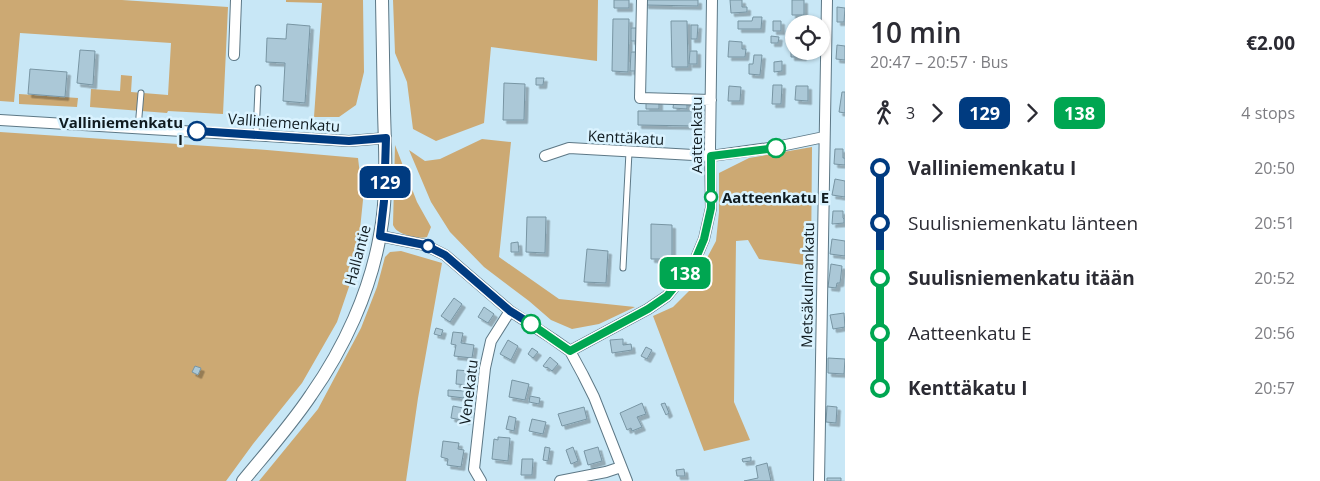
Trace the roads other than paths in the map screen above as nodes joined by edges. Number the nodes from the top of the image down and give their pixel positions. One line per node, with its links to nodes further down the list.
1 (236, 0): 6 (street)
2 (382, 0): 13 (street, Hallantie)
3 (642, 0): 9 (street)
4 (712, 0): 9 (street, Aattenkatu)
5 (827, 0): 14 (street, Metsäkulmankatu)
6 (234, 55)
7 (258, 88): 12 (lane)
8 (141, 93): 11 (lane)
9 (711, 100): 17 (street, Aattenkatu)
10 (0, 120): 11 (street, Valliniemenkatu)
11 (138, 128): 12 (street, Valliniemenkatu)
12 (256, 135): 13 (street, Valliniemenkatu)
13 (386, 138): 18 (street, Hallantie)
14 (824, 138): 17 (street, Kenttäkatu); 27 (street, Metsäkulmankatu)
15 (629, 152): 16 (street, Kenttäkatu); 17 (street, Kenttäkatu); 19 (lane)
16 (545, 156)
17 (711, 156): 21 (street, Aattenkatu)
18 (380, 236): 20 (street); 23 (street, Hallantie)
19 (623, 268)
20 (510, 311): 21 (street); 24 (street, Venekatu)
21 (570, 351): 22 (street)
22 (620, 467): 25 (street); 26 (street)
23 (242, 481)
24 (481, 481)
25 (560, 481)
26 (627, 481)
27 (819, 481)

